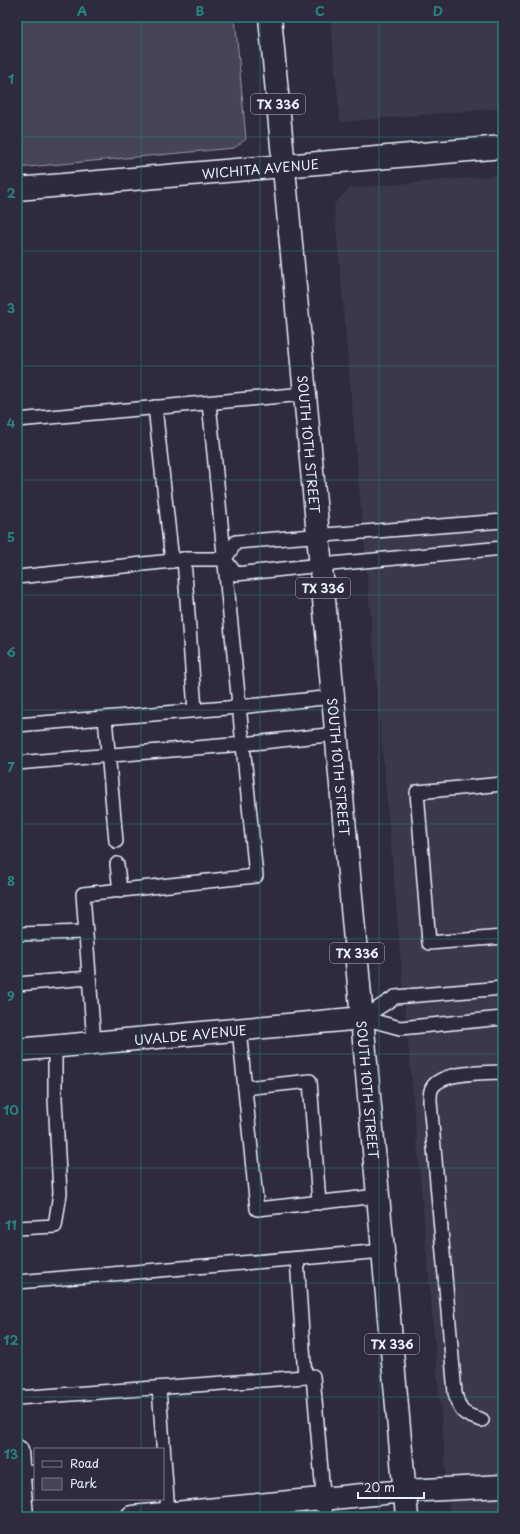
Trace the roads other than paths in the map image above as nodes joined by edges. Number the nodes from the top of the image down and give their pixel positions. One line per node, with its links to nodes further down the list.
1 (270, 17): 3 (main road, SOUTH 10TH STREET / TX 336)
2 (503, 147): 3 (main road, WICHITA AVENUE)
3 (284, 166): 4 (main road, WICHITA AVENUE); 5 (main road, SOUTH 10TH STREET / TX 336)
4 (17, 189)
5 (304, 394): 6 (lane); 10 (main road, SOUTH 10TH STREET / TX 336)
6 (209, 403): 7 (lane); 12 (lane)
7 (155, 407): 8 (lane); 13 (lane)
8 (17, 420)
9 (503, 521): 10 (lane)
10 (318, 536): 12 (lane); 14 (main road, SOUTH 10TH STREET / TX 336)
11 (503, 548): 14 (lane)
12 (225, 559): 13 (lane); 14 (lane); 17 (lane)
13 (178, 560): 15 (lane); 18 (lane)
14 (321, 565): 16 (main road, SOUTH 10TH STREET / TX 336)
15 (17, 577)
16 (333, 696): 17 (lane); 21 (main road, SOUTH 10TH STREET / TX 336)
17 (239, 707): 18 (lane); 22 (lane)
18 (195, 710): 19 (lane)
19 (105, 718): 20 (lane); 23 (lane)
20 (17, 725)
21 (336, 734): 22 (lane); 35 (main road, SOUTH 10TH STREET / TX 336)
22 (243, 744): 23 (lane); 28 (lane)
23 (108, 756): 24 (lane); 26 (lane)
24 (17, 763)
25 (503, 784): 31 (lane)
26 (116, 841)
27 (117, 864): 28 (lane)
28 (120, 891): 29 (lane)
29 (86, 932): 30 (lane); 32 (lane)
30 (17, 934)
31 (503, 937)
32 (89, 978): 33 (lane); 38 (lane)
33 (17, 984)
34 (503, 988): 35 (lane)
35 (363, 1018): 36 (lane); 37 (main road, UVALDE AVENUE); 43 (main road, SOUTH 10TH STREET / TX 336)
36 (503, 1018)
37 (239, 1029): 38 (main road, UVALDE AVENUE); 42 (lane)
38 (94, 1043): 39 (main road, UVALDE AVENUE)
39 (55, 1046): 40 (main road, UVALDE AVENUE); 45 (lane)
40 (17, 1050)
41 (503, 1072): 52 (lane)
42 (245, 1088): 44 (lane); 44 (lane)
43 (378, 1196): 44 (lane); 46 (main road, SOUTH 10TH STREET / TX 336)
44 (319, 1202)
45 (17, 1228)
46 (384, 1251): 47 (lane); 58 (main road, SOUTH 10TH STREET / TX 336)
47 (297, 1259): 48 (lane); 49 (lane)
48 (17, 1282)
49 (305, 1377): 50 (lane); 59 (lane)
50 (159, 1388): 51 (lane); 53 (lane)
51 (17, 1398)
52 (482, 1420)
53 (163, 1448)
54 (17, 1451): 56 (main road)
55 (164, 1461): 60 (lane)
56 (27, 1472): 61 (main road)
57 (503, 1486): 58 (main road)
58 (405, 1491): 59 (main road); 63 (main road, SOUTH 10TH STREET / TX 336)
59 (324, 1508): 60 (main road)
60 (168, 1513): 62 (main road)
61 (22, 1517)
62 (132, 1517)
63 (407, 1517)

